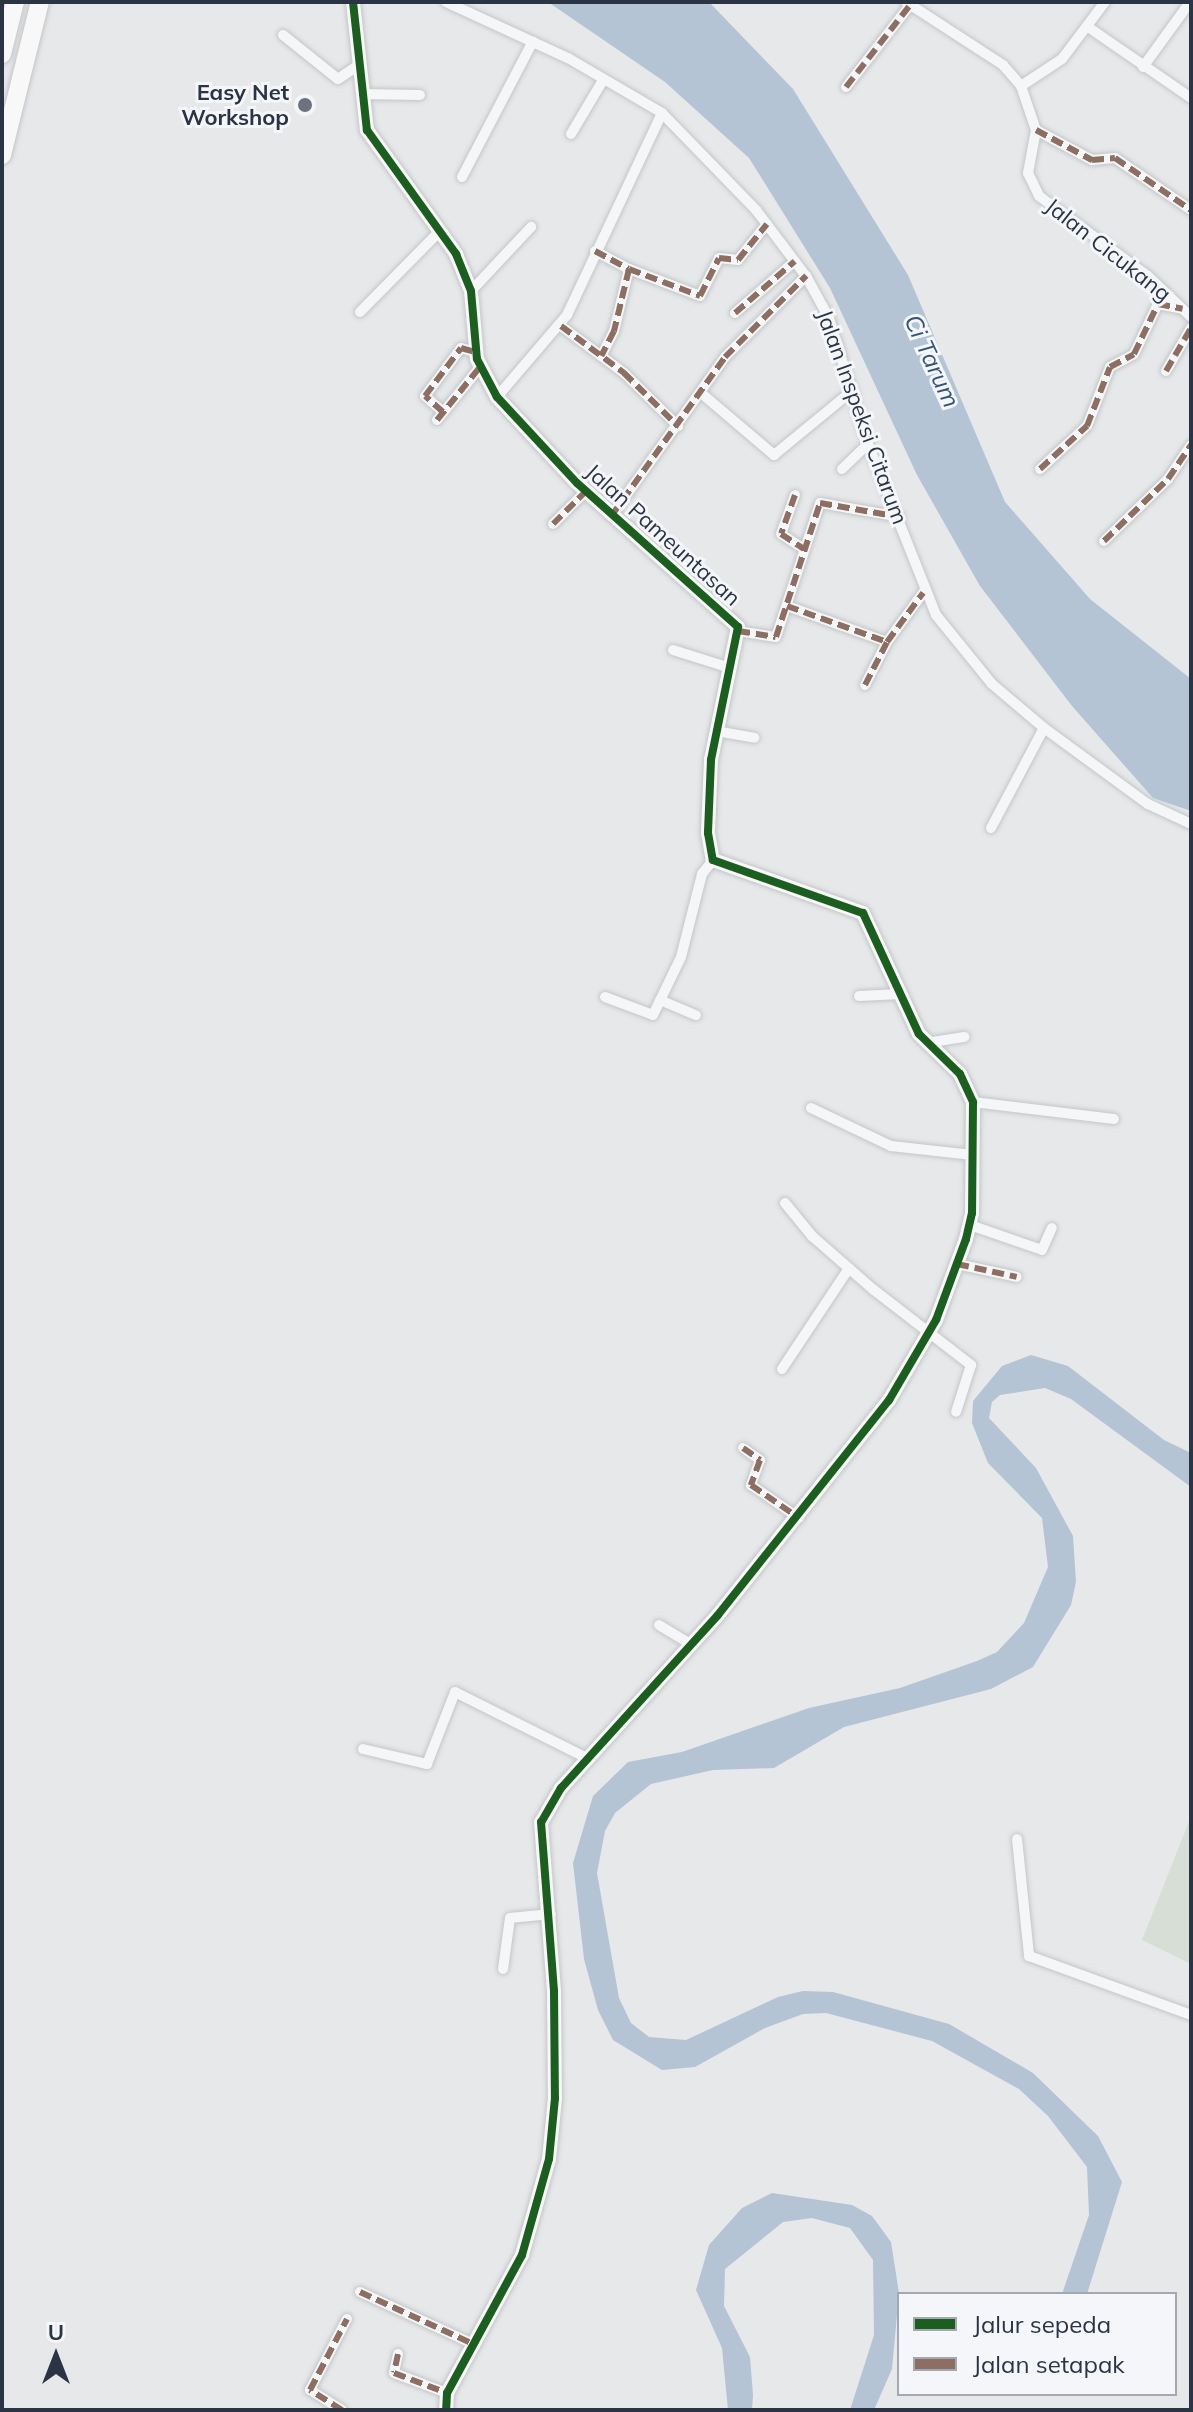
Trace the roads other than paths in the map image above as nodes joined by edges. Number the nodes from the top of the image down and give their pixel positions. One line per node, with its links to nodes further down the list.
1 (15, 2): 11 (highway)
2 (40, 2): 23 (highway)
3 (353, 2): 12 (street, Jalan Pameuntasan)
4 (446, 2): 10 (street, Jalan Inspeksi Citarum)
5 (1105, 2): 8 (street)
6 (1190, 2): 13 (street)
7 (908, 3): 15 (street, Jalan Cicukang); 16 (street)
8 (1088, 27): 13 (street); 15 (street)
9 (283, 35): 12 (street)
10 (533, 41): 14 (street, Jalan Inspeksi Citarum); 24 (street)
11 (2, 54)
12 (359, 65): 17 (street, Jalan Pameuntasan)
13 (1143, 67): 19 (street)
14 (603, 80): 20 (street, Jalan Inspeksi Citarum); 22 (street)
15 (1021, 86): 21 (street, Jalan Cicukang)
16 (846, 87)
17 (362, 94): 18 (street); 28 (street, Jalan Pameuntasan)
18 (420, 95)
19 (1191, 98)
20 (662, 113): 26 (street, Jalan Inspeksi Citarum); 29 (street)
21 (1036, 130): 25 (street); 36 (street, Jalan Cicukang)
22 (571, 134)
23 (2, 155)
24 (462, 177)
25 (1191, 210)
26 (767, 224): 30 (street, Jalan Inspeksi Citarum); 31 (street)
27 (531, 227): 33 (street)
28 (441, 230): 33 (street, Jalan Pameuntasan); 34 (street)
29 (595, 251): 31 (street); 37 (street)
30 (795, 261): 32 (street, Jalan Inspeksi Citarum); 35 (street)
31 (629, 269): 40 (street)
32 (806, 276): 43 (street, Jalan Inspeksi Citarum); 44 (street)
33 (471, 291): 39 (street, Jalan Pameuntasan)
34 (360, 312)
35 (735, 313)
36 (1187, 313): 50 (street)
37 (561, 326): 40 (street); 45 (street)
38 (1191, 328): 42 (street)
39 (475, 352): 41 (street, Jalan Pameuntasan); 41 (street)
40 (601, 356): 46 (street)
41 (480, 367): 45 (street, Jalan Pameuntasan)
42 (1166, 371)
43 (853, 390): 44 (street); 47 (street, Jalan Inspeksi Citarum)
44 (701, 393): 46 (street)
45 (497, 397): 51 (street, Jalan Pameuntasan)
46 (678, 426): 53 (street)
47 (868, 444): 49 (street); 54 (street, Jalan Inspeksi Citarum)
48 (1191, 445): 56 (street)
49 (842, 469)
50 (1040, 469)
51 (586, 491): 53 (street, Jalan Pameuntasan); 55 (street)
52 (795, 495): 57 (street)
53 (612, 515): 60 (street, Jalan Pameuntasan)
54 (900, 517): 57 (street); 58 (street, Jalan Inspeksi Citarum)
55 (553, 524)
56 (1104, 541)
57 (804, 549): 59 (street)
58 (923, 593): 61 (street); 65 (street, Jalan Inspeksi Citarum)
59 (787, 606): 60 (street); 61 (street)
60 (738, 631): 63 (street, Jalan Pameuntasan)
61 (887, 642): 64 (street)
62 (673, 650): 63 (street)
63 (730, 668): 66 (street, Jalan Pameuntasan)
64 (865, 685)
65 (1044, 728): 68 (street, Jalan Inspeksi Citarum); 69 (street)
66 (716, 731): 67 (street); 70 (street, Jalan Pameuntasan)
67 (754, 738)
68 (1191, 824)
69 (991, 828)
70 (713, 860): 71 (street); 74 (street)
71 (901, 994): 72 (street); 77 (street)
72 (859, 996)
73 (605, 997): 74 (street)
74 (660, 1000): 75 (street)
75 (696, 1015)
76 (965, 1037): 77 (street)
77 (926, 1043): 78 (street)
78 (973, 1102): 80 (street); 81 (street)
79 (811, 1108): 81 (street)
80 (1114, 1119)
81 (973, 1155): 83 (street)
82 (785, 1203): 86 (street)
83 (970, 1225): 84 (street); 85 (street)
84 (1052, 1228)
85 (957, 1264): 87 (street); 88 (street)
86 (849, 1268): 88 (street); 89 (street)
87 (1017, 1277)
88 (927, 1335): 90 (street); 92 (street)
89 (782, 1369)
90 (956, 1412)
91 (743, 1448): 92 (street)
92 (799, 1518): 94 (street)
93 (659, 1625): 94 (street)
94 (692, 1645): 96 (street)
95 (363, 1749): 96 (street)
96 (587, 1758): 98 (street)
97 (1017, 1839): 100 (street)
98 (551, 1914): 99 (street); 103 (street)
99 (503, 1969)
100 (1191, 2015)
101 (360, 2292): 103 (street)
102 (347, 2319): 106 (street)
103 (475, 2345): 105 (street)
104 (398, 2354): 105 (street)
105 (447, 2393): 107 (street)
106 (342, 2410)
107 (446, 2410)

